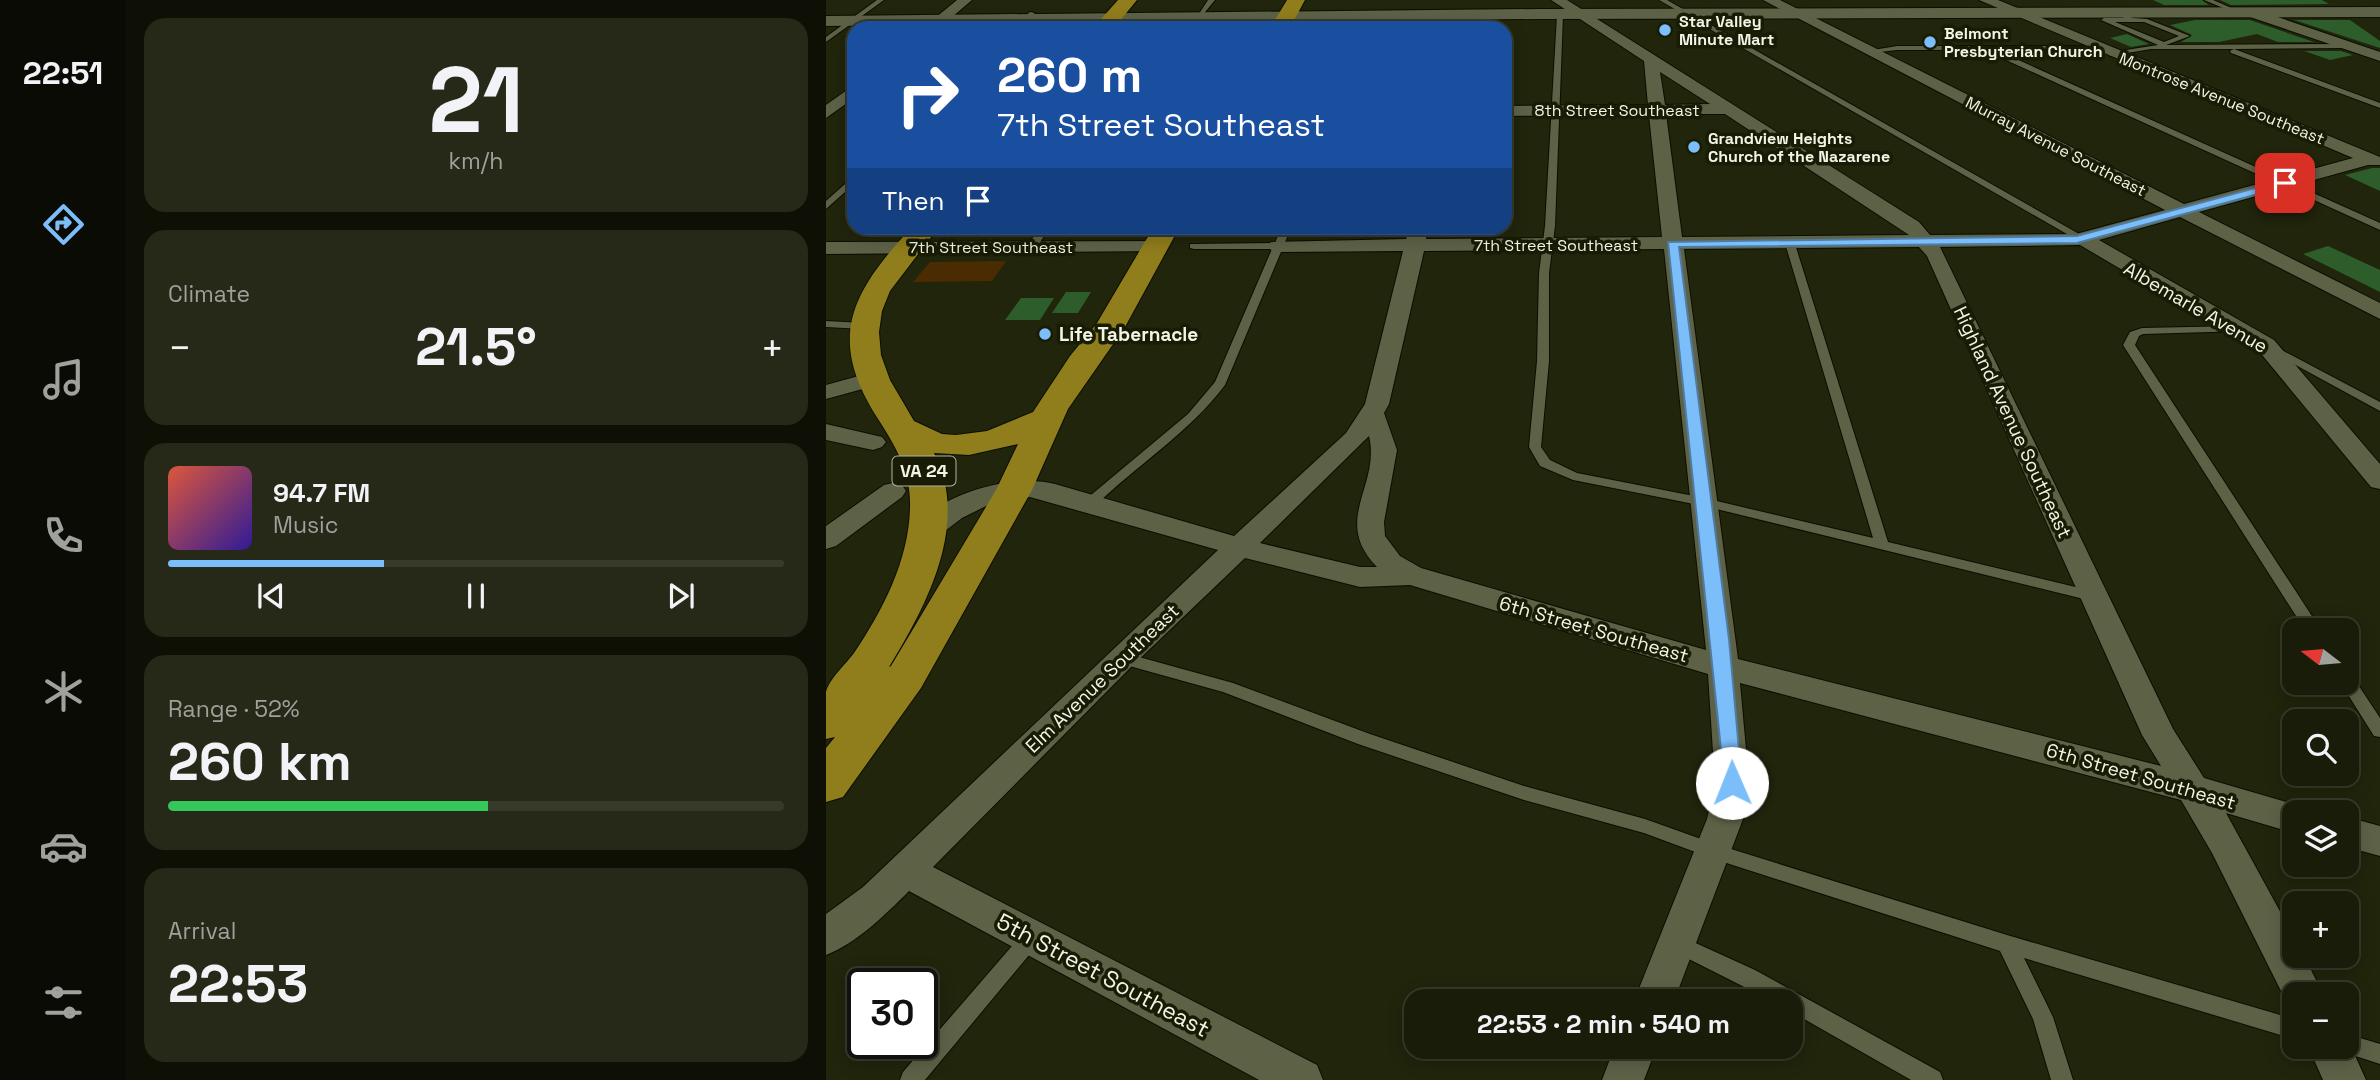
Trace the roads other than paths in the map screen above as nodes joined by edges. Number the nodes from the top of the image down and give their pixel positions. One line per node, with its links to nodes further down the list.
1 (881, 0): 20 (lane)
2 (965, 0): 23 (street)
3 (1128, 0): 26 (main road)
4 (1212, 0): 18 (lane)
5 (1662, 0): 16 (lane)
6 (1770, 0): 17 (street, Murray Avenue Southeast)
7 (1986, 0): 14 (street, Montrose Avenue Southeast)
8 (2207, 0): 12 (lane)
9 (2276, 0): 12 (street)
10 (1567, 10): 16 (street); 29 (street); 41 (street, Highland Avenue Southeast); 45 (lane)
11 (2380, 12): 12 (street)
12 (2246, 13): 19 (street); 34 (street)
13 (826, 14): 20 (street)
14 (2019, 14): 17 (street); 19 (street); 39 (street, Montrose Avenue Southeast)
15 (1288, 15): 18 (street); 28 (street)
16 (1688, 15): 17 (street); 61 (lane)
17 (1799, 15): 38 (street, Murray Avenue Southeast)
18 (1199, 16): 27 (street)
19 (2127, 17): 32 (lane); 33 (lane)
20 (858, 18): 21 (street); 22 (lane); 23 (street)
21 (826, 21)
22 (854, 21)
23 (939, 21): 24 (street)
24 (1024, 21): 25 (street)
25 (1102, 21)
26 (1109, 21)
27 (1123, 21)
28 (1359, 21)
29 (1466, 21)
30 (847, 26): 31 (lane)
31 (826, 40)
32 (2180, 40): 33 (lane); 35 (lane)
33 (2164, 45): 35 (lane); 39 (lane)
34 (2347, 46): 36 (lane); 40 (street)
35 (2198, 47): 36 (lane)
36 (2223, 47): 43 (lane)
37 (1987, 48): 38 (lane); 39 (lane); 51 (lane)
38 (1871, 51): 54 (street, Murray Avenue Southeast)
39 (2106, 51): 50 (street, Montrose Avenue Southeast)
40 (2380, 57)
41 (1650, 58): 44 (street, Highland Avenue Southeast); 46 (street)
42 (847, 96): 48 (street)
43 (2380, 106)
44 (1729, 109): 46 (street, 8th Street Southeast); 62 (street, Highland Avenue Southeast)
45 (1554, 110): 46 (street, 8th Street Southeast); 47 (street, 8th Street Southeast); 65 (lane)
46 (1656, 110): 64 (street)
47 (1512, 111)
48 (826, 113): 49 (street)
49 (847, 114)
50 (2375, 161): 51 (street, 7th Street Southeast)
51 (2285, 183): 54 (street, 7th Street Southeast); 55 (lane)
52 (847, 186): 53 (lane)
53 (826, 206)
54 (2185, 212): 61 (street, 7th Street Southeast); 69 (street, Murray Avenue Southeast)
55 (2380, 227)
56 (1040, 235): 67 (lane)
57 (1161, 237): 67 (street, 7th Street Southeast); 73 (main road)
58 (1282, 237): 59 (street, 7th Street Southeast); 66 (lane); 86 (lane)
59 (1417, 237): 65 (street, 7th Street Southeast); 78 (street, Elm Avenue Southeast)
60 (916, 238): 67 (street, 7th Street Southeast); 68 (street, 7th Street Southeast); 71 (main road, VA 24)
61 (2083, 239): 62 (street, 7th Street Southeast); 72 (street, Albemarle Avenue)
62 (1927, 241): 63 (street, 7th Street Southeast); 92 (street, Highland Avenue Southeast)
63 (1790, 243): 64 (street, 7th Street Southeast); 89 (lane)
64 (1672, 244): 65 (street, 7th Street Southeast); 85 (street)
65 (1549, 245): 85 (lane)
66 (1194, 246)
67 (1031, 247)
68 (826, 248)
69 (2380, 312)
70 (826, 324): 71 (lane)
71 (863, 326): 75 (main road, VA 24)
72 (2239, 329): 74 (street, Albemarle Avenue); 93 (lane)
73 (1098, 344): 79 (main road); 83 (main road)
74 (2266, 345): 77 (lane); 82 (street, Albemarle Avenue)
75 (873, 379): 76 (street); 81 (main road, VA 24)
76 (826, 392)
77 (2380, 407)
78 (1372, 414): 90 (street, Elm Avenue Southeast); 91 (street)
79 (1047, 418): 81 (main road); 83 (main road)
80 (826, 432): 81 (street)
81 (887, 435): 87 (main road, VA 24)
82 (2380, 481)
83 (1014, 490): 86 (street, 6th Street Southeast); 87 (street, 6th Street Southeast); 99 (main road)
84 (893, 491): 88 (street)
85 (1704, 502): 89 (lane); 95 (street)
86 (1090, 503): 90 (street, 6th Street Southeast)
87 (927, 531): 97 (main road, VA 24)
88 (826, 540)
89 (1881, 545): 92 (lane)
90 (1240, 547): 91 (street, 6th Street Southeast); 94 (street, Elm Avenue Southeast)
91 (1411, 575): 95 (street, 6th Street Southeast)
92 (2092, 596): 100 (street, Highland Avenue Southeast)
93 (2305, 618)
94 (1121, 658): 104 (lane); 105 (street, Elm Avenue Southeast)
95 (1723, 667): 100 (street, 6th Street Southeast); 104 (street)
96 (2356, 695): 98 (lane)
97 (826, 722)
98 (2380, 731)
99 (826, 783)
100 (2193, 790): 101 (street, 6th Street Southeast); 110 (street, Highland Avenue Southeast)
101 (2282, 815)
102 (2359, 835): 103 (street)
103 (2380, 841)
104 (1714, 851): 108 (street); 109 (lane)
105 (905, 870): 106 (street, Elm Avenue Southeast); 107 (street, 5th Street Southeast)
106 (826, 937)
107 (1032, 937): 117 (lane); 118 (street, 5th Street Southeast)
108 (1677, 943): 111 (street); 120 (lane)
109 (2007, 944): 112 (lane); 121 (lane)
110 (2298, 982)
111 (1659, 989)
112 (2282, 1025)
113 (2359, 1048): 114 (lane)
114 (2380, 1054)
115 (1631, 1059): 119 (street)
116 (2336, 1059): 122 (street)
117 (911, 1080)
118 (1301, 1080)
119 (1623, 1080)
120 (1932, 1080)
121 (2062, 1080)
122 (2346, 1080)

